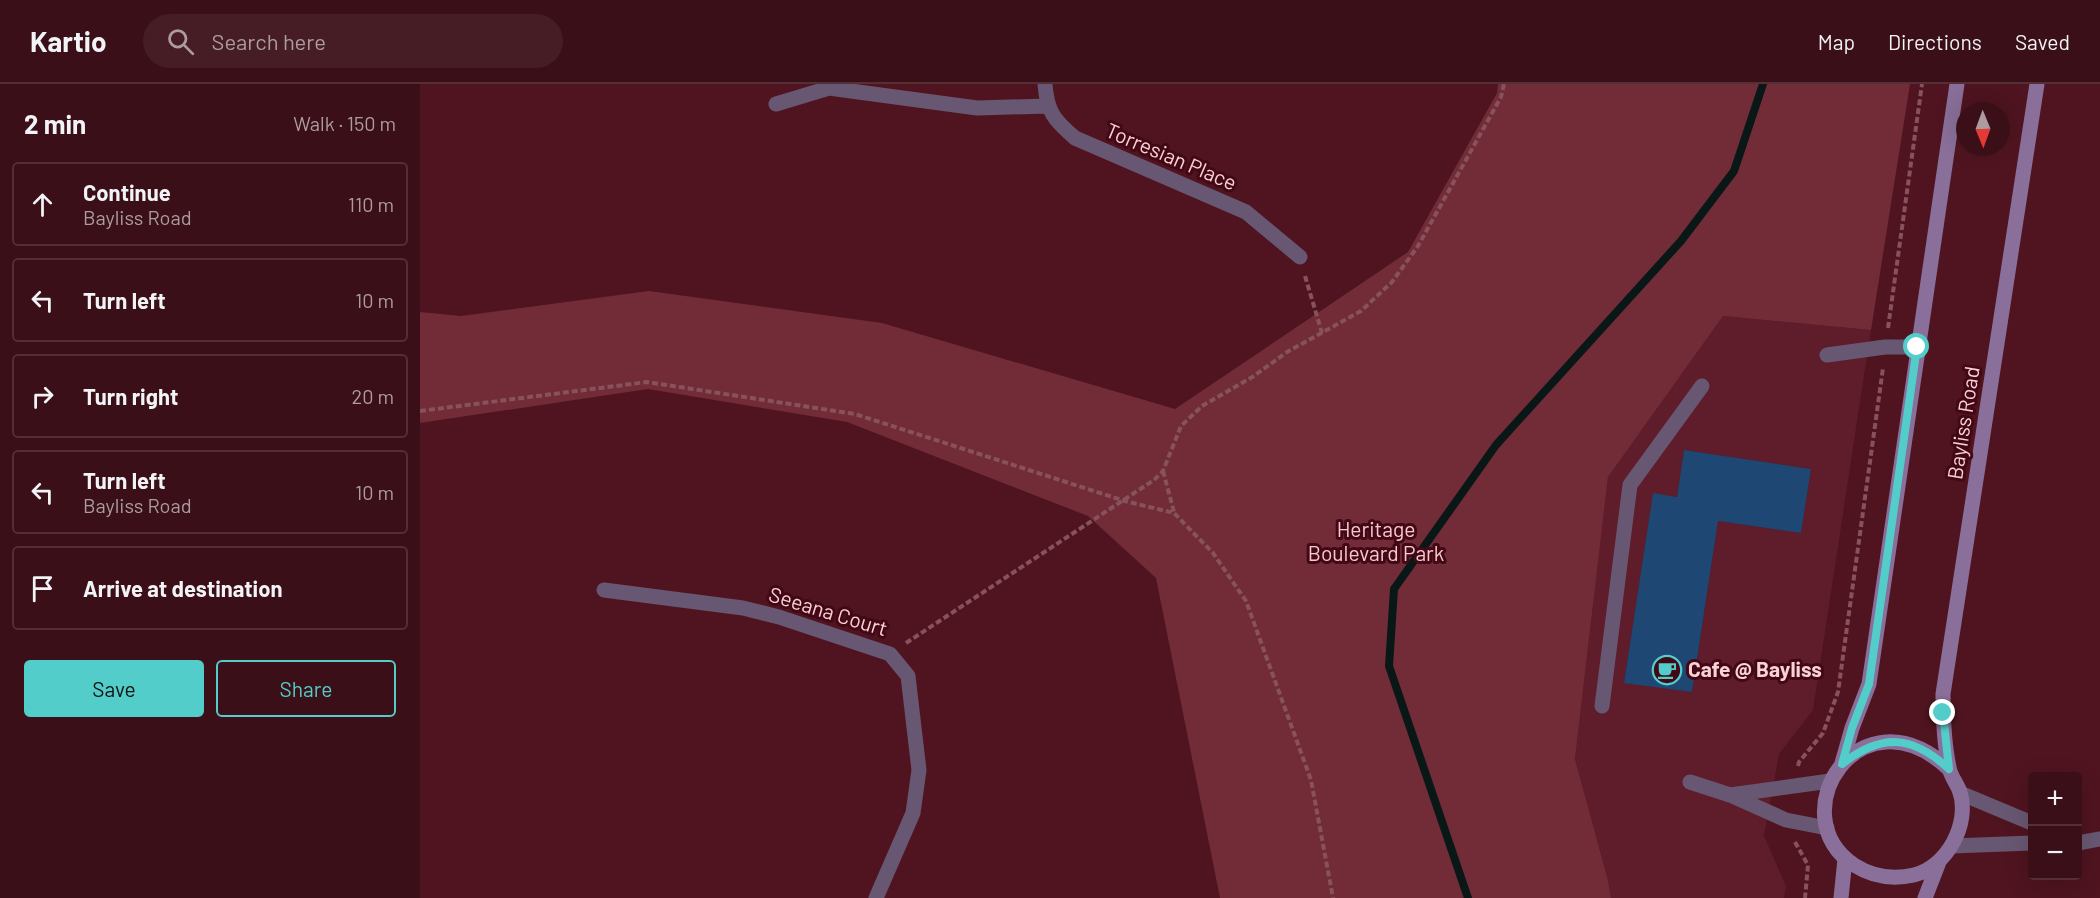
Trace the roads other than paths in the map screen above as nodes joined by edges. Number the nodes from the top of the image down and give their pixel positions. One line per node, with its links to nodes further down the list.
1 (1045, 84): 5 (street)
2 (1957, 84): 7 (street)
3 (2037, 84): 13 (street, Bayliss Road)
4 (776, 104): 5 (street)
5 (1047, 106): 6 (street, Torresian Place)
6 (1300, 257)
7 (1917, 347): 8 (street); 12 (street)
8 (1827, 354)
9 (1702, 386): 11 (street)
10 (604, 590): 26 (street, Seeana Court)
11 (1602, 706)
12 (1842, 764): 13 (street); 14 (street)
13 (1949, 769): 16 (street)
14 (1830, 781): 17 (street); 19 (street)
15 (1690, 782): 17 (street)
16 (1960, 793): 18 (street); 23 (street)
17 (1730, 795): 19 (street)
18 (2028, 821)
19 (1827, 828): 24 (street)
20 (2100, 839): 21 (street)
21 (2082, 842)
22 (2028, 843): 23 (street)
23 (1952, 846): 25 (street)
24 (1845, 859): 25 (street); 27 (street)
25 (1939, 862): 28 (street)
26 (876, 898)
27 (1841, 898)
28 (1925, 898)

